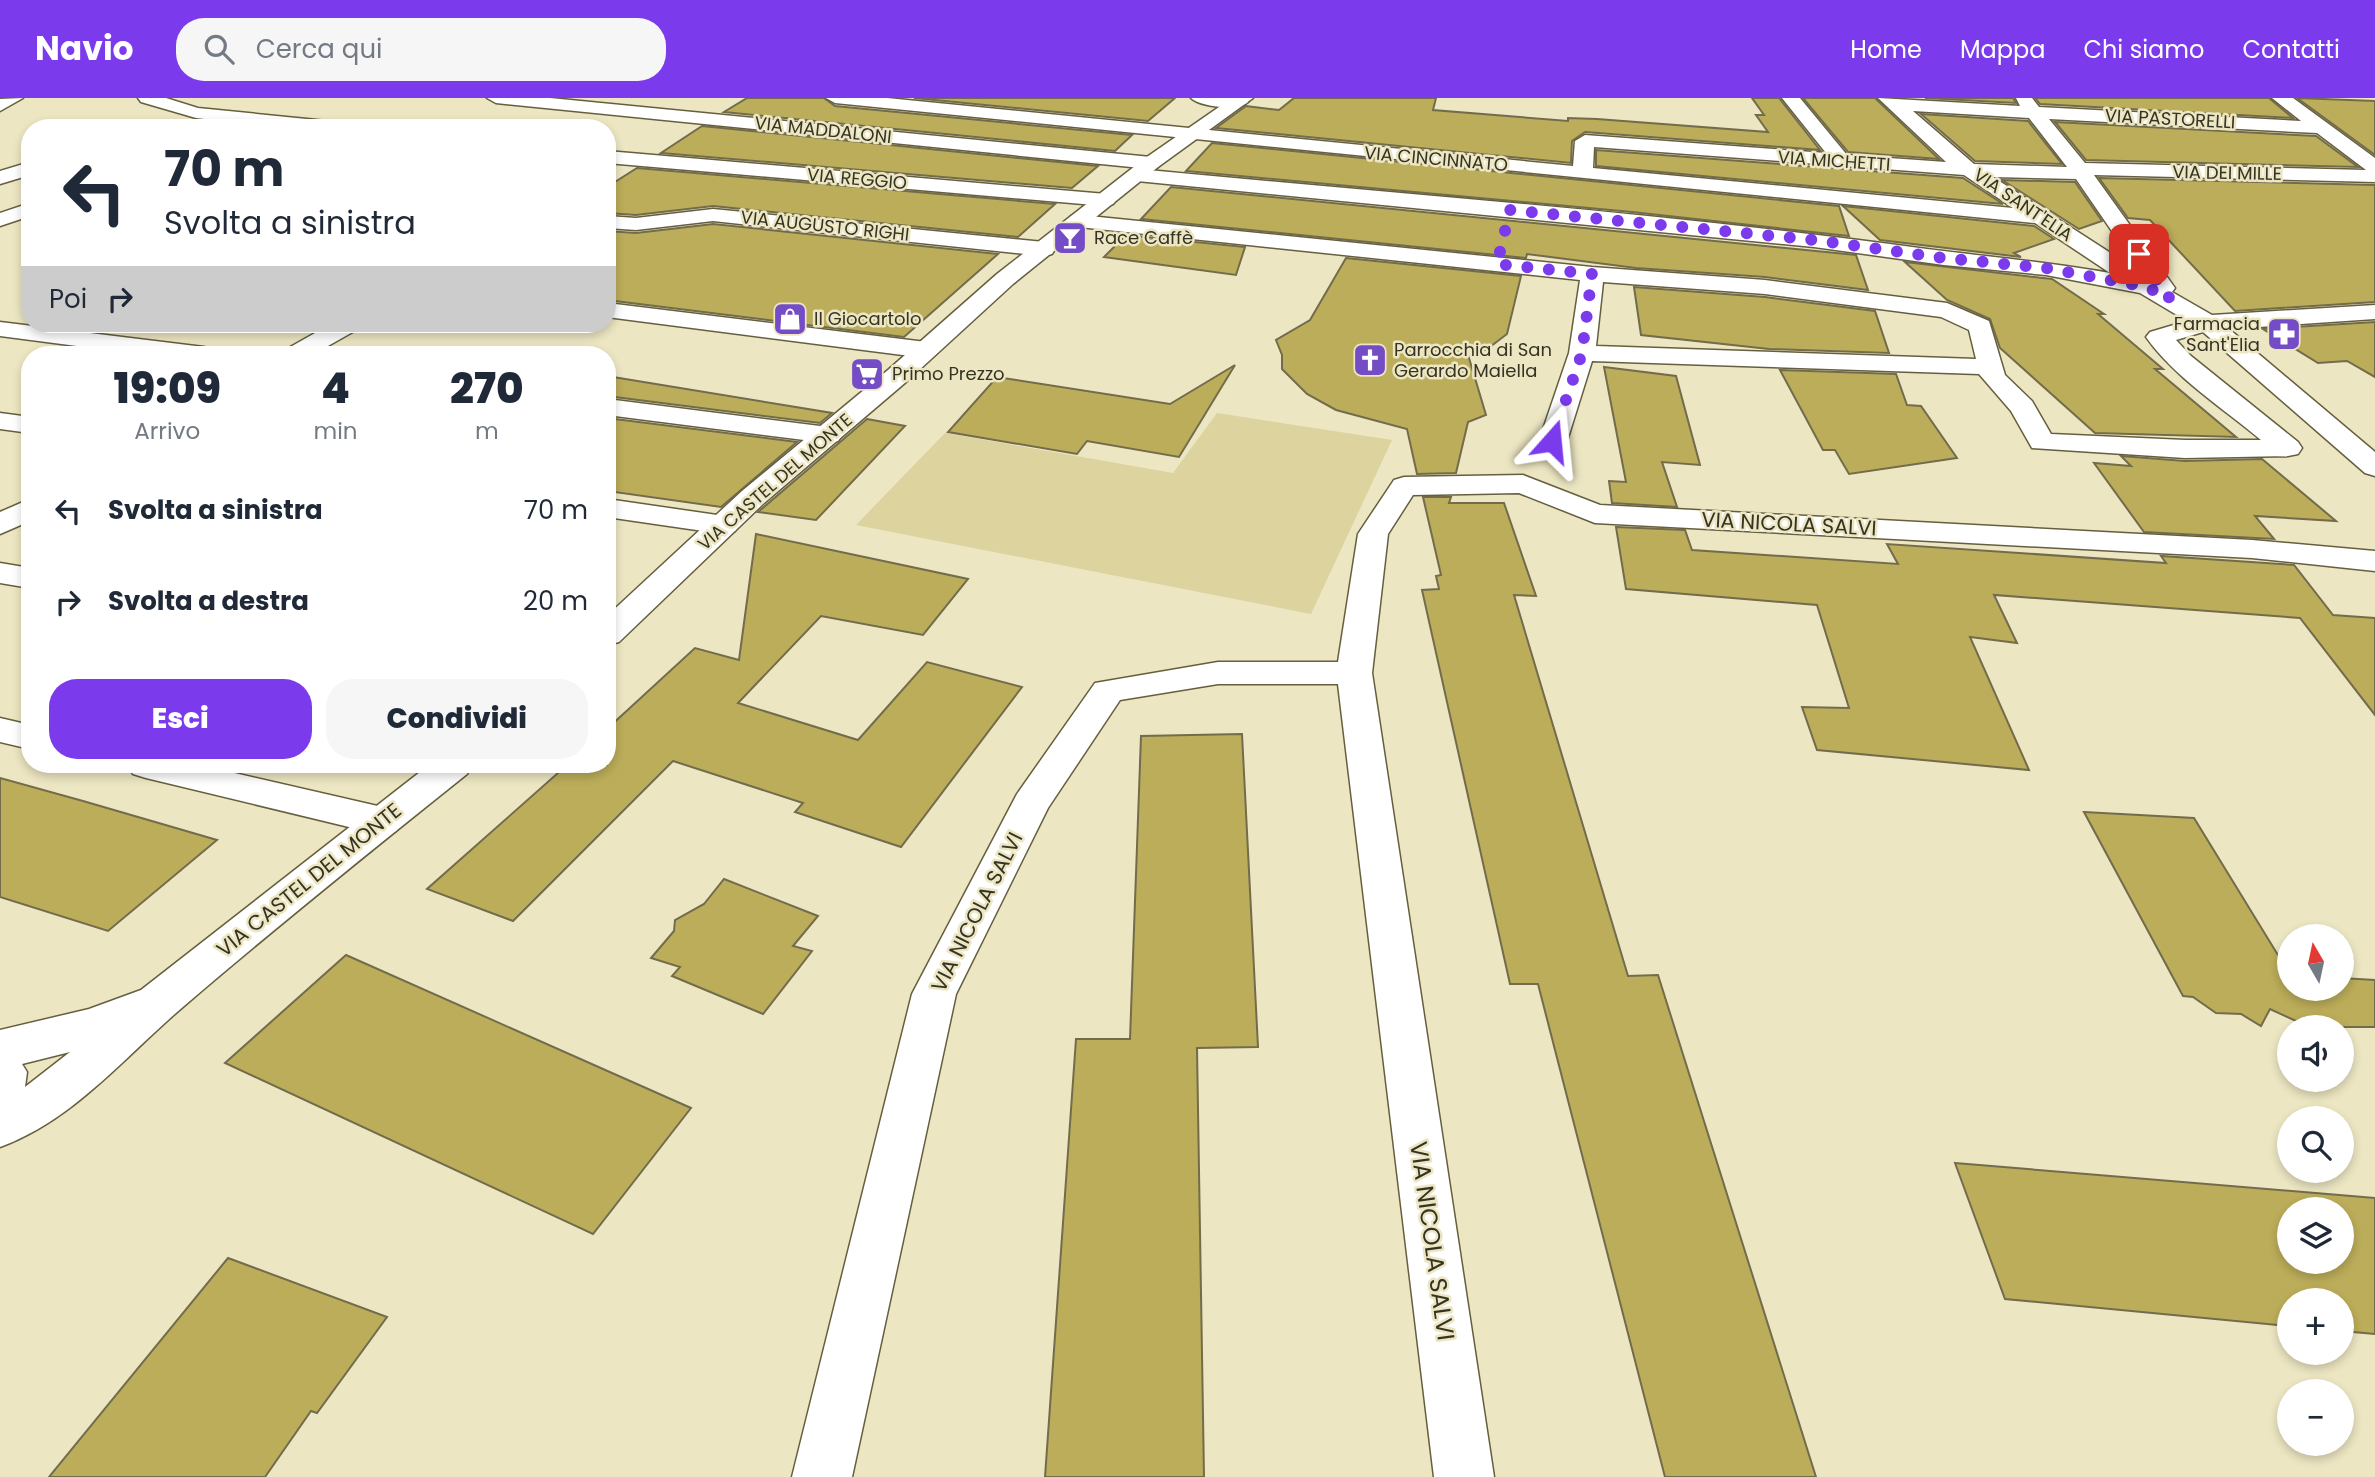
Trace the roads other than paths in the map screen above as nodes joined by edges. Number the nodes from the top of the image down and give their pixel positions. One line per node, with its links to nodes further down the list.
1 (15, 98): 13 (street)
2 (147, 98): 15 (street)
3 (496, 98): 17 (street, VIA MADDALONI)
4 (835, 98): 16 (street, VIA CINCINNATO)
5 (1200, 98): 9 (street)
6 (1791, 98): 29 (street)
7 (2161, 98): 21 (street)
8 (2281, 98): 22 (street)
9 (1241, 100): 23 (street, VIA CASTEL DEL MONTE)
10 (1891, 102): 12 (street, VIA PASTORELLI); 32 (street, VIA SANT'ELIA)
11 (727, 105): 17 (street)
12 (2028, 105): 21 (street, VIA PASTORELLI); 34 (street)
13 (0, 106)
14 (315, 107): 20 (street)
15 (197, 113): 18 (street); 19 (street)
16 (1062, 113): 23 (street, VIA CINCINNATO); 25 (street)
17 (705, 118): 25 (street, VIA MADDALONI)
18 (178, 119)
19 (232, 119)
20 (284, 119)
21 (2182, 120): 22 (street, VIA PASTORELLI); 24 (street)
22 (2320, 128): 30 (street)
23 (1188, 135): 31 (street, VIA CASTEL DEL MONTE); 36 (street, VIA CINCINNATO)
24 (2199, 138)
25 (1028, 151): 31 (street, VIA MADDALONI); 40 (street)
26 (2217, 155): 37 (street)
27 (616, 158): 28 (street, VIA REGGIO)
28 (641, 160): 35 (street); 40 (street, VIA REGGIO)
29 (1843, 162): 32 (street, VIA MICHETTI); 36 (street, VIA MICHETTI)
30 (2375, 167)
31 (1144, 169): 41 (street, VIA CASTEL DEL MONTE); 42 (street, VIA MADDALONI)
32 (1972, 170): 34 (street, VIA MICHETTI); 44 (street, VIA SANT'ELIA)
33 (21, 171): 39 (street)
34 (2081, 171): 37 (street, VIA DEI MILLE); 53 (street)
35 (616, 173)
36 (1583, 173): 44 (street, VIA CINCINNATO)
37 (2235, 173): 38 (street, VIA DEI MILLE)
38 (2375, 176)
39 (0, 178)
40 (984, 190): 41 (street, VIA REGGIO)
41 (1106, 200): 45 (street, VIA CASTEL DEL MONTE)
42 (1510, 210): 50 (street); 52 (street, VIA MADDALONI)
43 (21, 213): 46 (street)
44 (2038, 217): 52 (street, VIA SANT'ELIA)
45 (1079, 221): 49 (street, VIA CASTEL DEL MONTE); 50 (street)
46 (0, 222): 48 (street)
47 (616, 223): 49 (street, VIA AUGUSTO RIGHI)
48 (21, 226)
49 (1044, 249): 63 (street, VIA CASTEL DEL MONTE)
50 (1497, 264): 51 (street)
51 (1592, 274): 64 (street); 65 (street)
52 (2147, 287): 53 (street, VIA SANT'ELIA)
53 (2170, 299): 56 (street, VIA SANT'ELIA)
54 (616, 311): 63 (street)
55 (2375, 312): 56 (street)
56 (2207, 323): 65 (street); 71 (street)
57 (0, 329): 58 (street)
58 (21, 332)
59 (31, 333): 61 (street)
60 (333, 333): 62 (street)
61 (133, 346)
62 (310, 346)
63 (926, 350): 69 (street, VIA CASTEL DEL MONTE)
64 (1582, 353): 65 (street); 70 (street)
65 (1990, 367)
66 (616, 408): 69 (street)
67 (0, 421): 68 (street)
68 (21, 424)
69 (828, 435): 75 (street, VIA CASTEL DEL MONTE)
70 (1552, 441)
71 (2375, 467)
72 (616, 509): 75 (street)
73 (21, 513): 74 (street)
74 (0, 525)
75 (724, 525): 79 (street, VIA CASTEL DEL MONTE)
76 (2375, 561): 80 (street, VIA NICOLA SALVI)
77 (0, 573): 78 (street)
78 (21, 576)
79 (616, 627)
80 (1354, 673): 91 (street, VIA NICOLA SALVI); 92 (street, VIA NICOLA SALVI)
81 (0, 730): 82 (street)
82 (21, 735)
83 (180, 773): 85 (street)
84 (444, 773): 85 (street, VIA CASTEL DEL MONTE)
85 (382, 821): 86 (street, VIA CASTEL DEL MONTE)
86 (164, 997): 87 (street, VIA CASTEL DEL MONTE); 90 (street, VIA CASTEL DEL MONTE)
87 (0, 1049)
88 (0, 1067): 89 (street)
89 (0, 1096)
90 (0, 1126)
91 (822, 1477)
92 (1464, 1477)

